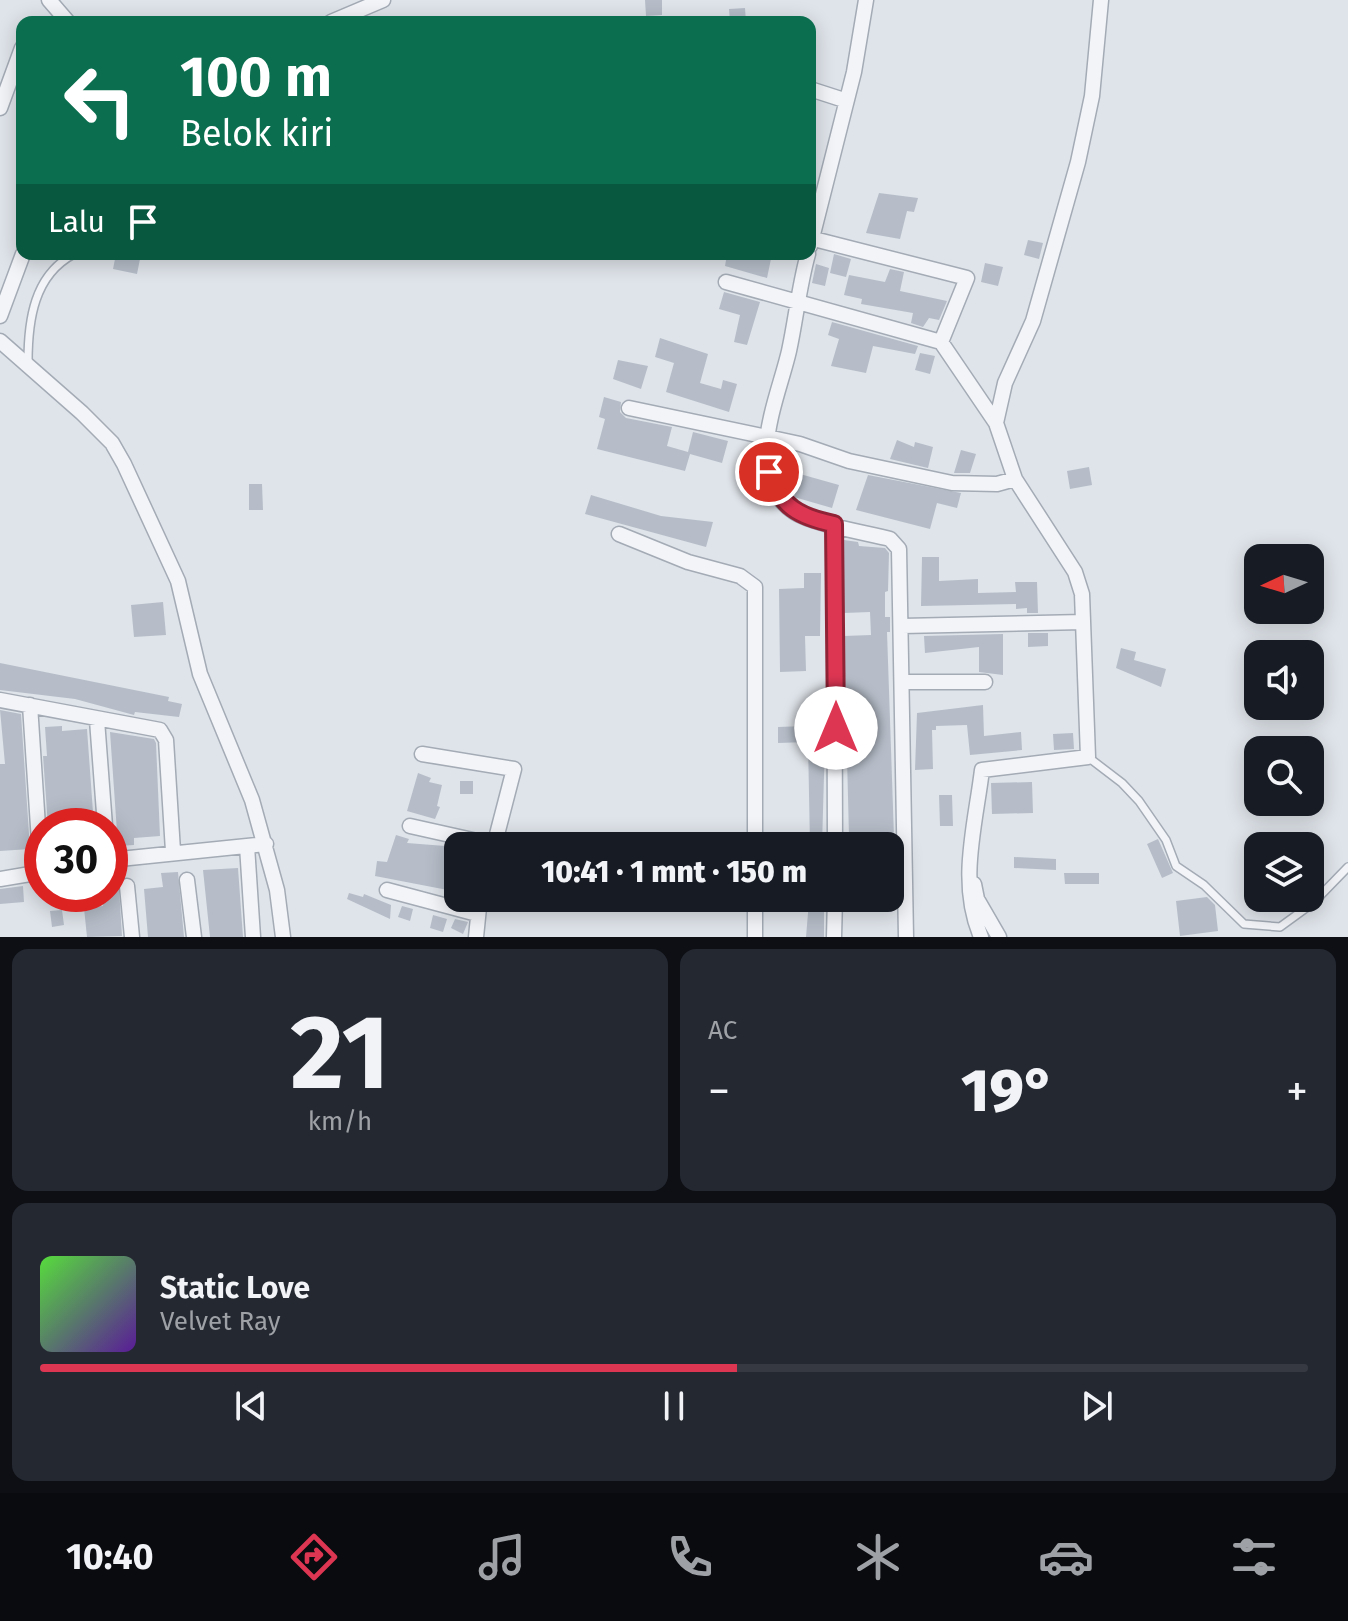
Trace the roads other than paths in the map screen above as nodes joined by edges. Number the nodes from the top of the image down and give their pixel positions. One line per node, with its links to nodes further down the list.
1 (49, 0): 5 (street)
2 (383, 0): 6 (street)
3 (866, 0): 9 (street)
4 (1101, 0): 23 (street)
5 (63, 16)
6 (345, 16)
7 (16, 64): 10 (street)
8 (816, 91): 9 (street)
9 (844, 100): 11 (street)
10 (0, 108)
11 (816, 220)
12 (816, 242): 20 (street)
13 (21, 260): 18 (street)
14 (66, 260): 21 (lane)
15 (807, 260): 17 (street)
16 (726, 282): 17 (street)
17 (800, 301): 20 (street); 24 (street)
18 (0, 316)
19 (0, 341): 21 (street)
20 (941, 342): 23 (street)
21 (28, 364): 44 (street)
22 (629, 408): 24 (street)
23 (996, 423): 25 (street)
24 (768, 438): 25 (street); 26 (street)
25 (1015, 479): 28 (street)
26 (834, 524): 29 (street); 42 (street)
27 (619, 534): 41 (street)
28 (1083, 622): 29 (street); 36 (street)
29 (902, 626): 30 (street)
30 (903, 682): 31 (street); 65 (street)
31 (985, 682)
32 (0, 700): 33 (street)
33 (30, 705): 34 (street); 37 (street)
34 (97, 720): 38 (street); 46 (street)
35 (422, 754): 40 (street)
36 (1088, 757): 48 (street); 49 (lane)
37 (37, 808)
38 (104, 808)
39 (410, 826): 43 (street)
40 (498, 832)
41 (755, 832)
42 (835, 832)
43 (444, 834)
44 (266, 844): 45 (street); 61 (street)
45 (247, 846): 46 (street); 60 (street)
46 (173, 851): 47 (street)
47 (128, 857)
48 (970, 860): 66 (street); 67 (street)
49 (1348, 867)
50 (24, 875): 51 (street)
51 (0, 879)
52 (187, 880): 59 (street)
53 (387, 890): 57 (street)
54 (128, 896): 58 (street)
55 (755, 912): 63 (street)
56 (835, 912): 64 (street)
57 (477, 914): 62 (street)
58 (132, 937)
59 (194, 937)
60 (253, 937)
61 (283, 937)
62 (476, 937)
63 (755, 937)
64 (834, 937)
65 (906, 937)
66 (981, 937)
67 (999, 937)

